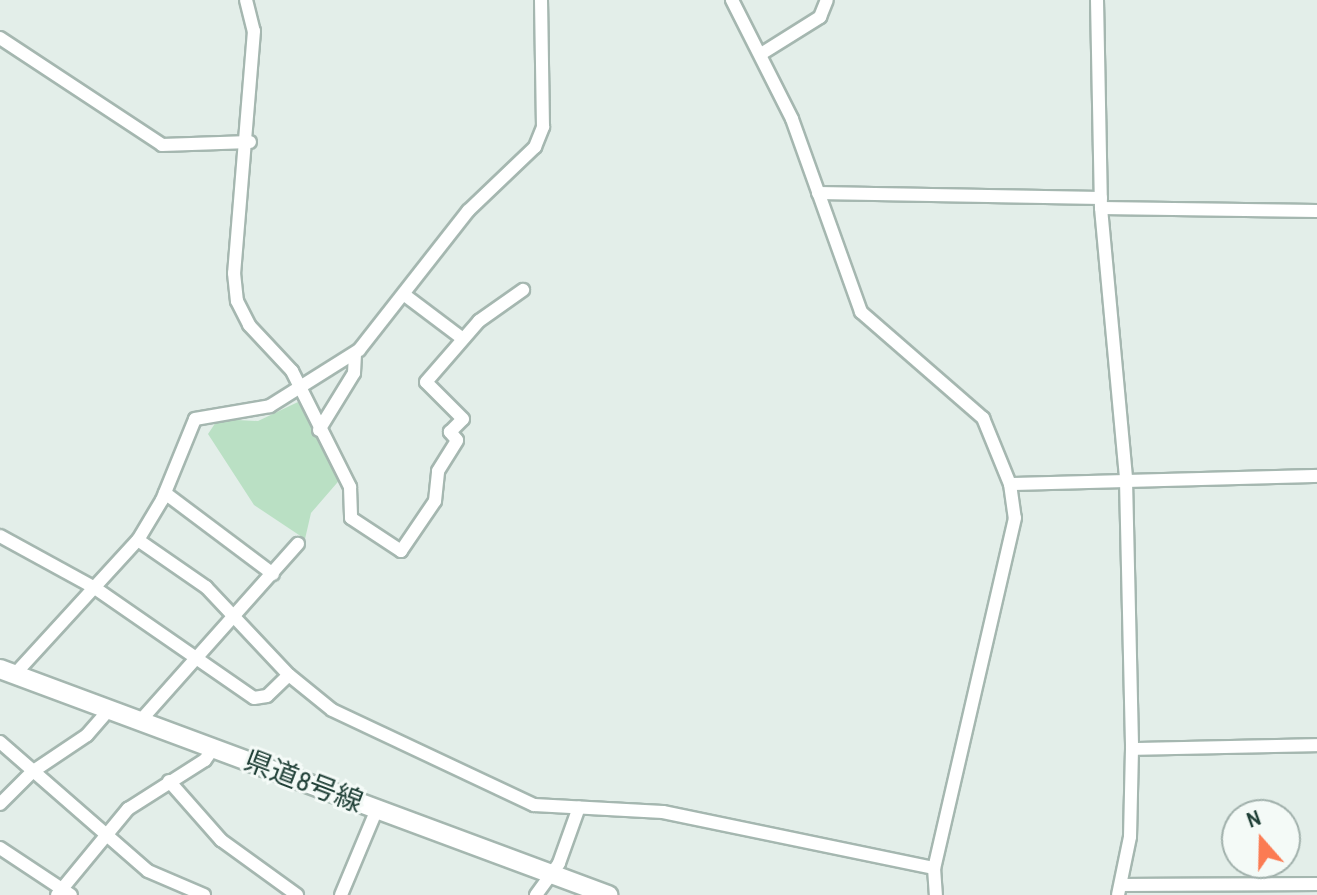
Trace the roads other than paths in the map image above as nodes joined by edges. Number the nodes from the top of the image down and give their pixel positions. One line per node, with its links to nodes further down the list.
1 (246, 0): 8 (street)
2 (541, 0): 13 (street)
3 (732, 0): 7 (street)
4 (827, 0): 7 (street)
5 (1097, 0): 10 (street)
6 (0, 38): 8 (street)
7 (761, 54): 9 (street)
8 (250, 142): 16 (street)
9 (818, 193): 10 (street); 20 (street)
10 (1101, 203): 11 (street); 19 (street)
11 (1317, 211)
12 (523, 290): 14 (street)
13 (406, 296): 14 (street); 15 (street)
14 (463, 339): 17 (street)
15 (355, 353): 16 (street); 17 (street)
16 (299, 390): 17 (street); 21 (street)
17 (319, 430)
18 (1317, 476): 19 (street)
19 (1126, 480): 20 (street); 36 (street)
20 (1010, 484): 44 (street)
21 (165, 493): 23 (street); 25 (street)
22 (0, 536): 26 (street)
23 (138, 540): 26 (street); 27 (street)
24 (298, 544): 25 (street)
25 (273, 574): 27 (street)
26 (95, 588): 28 (street); 29 (street)
27 (237, 615): 28 (street); 30 (street)
28 (197, 658): 30 (street); 32 (street)
29 (7, 671): 31 (main road, 県道8号線)
30 (289, 675): 40 (street)
31 (110, 709): 32 (main road, 県道8号線); 37 (street)
32 (141, 720): 35 (main road, 県道8号線)
33 (0, 742): 37 (street)
34 (1317, 745): 36 (street)
35 (214, 747): 38 (street); 41 (main road, 県道8号線)
36 (1132, 749): 47 (street)
37 (32, 772): 39 (street); 42 (street)
38 (169, 781): 42 (street); 50 (street)
39 (0, 804)
40 (579, 807): 44 (street); 45 (street)
41 (377, 809): 45 (main road, 県道8号線); 51 (street)
42 (105, 836): 48 (street); 49 (street)
43 (0, 848): 48 (street)
44 (934, 868): 54 (street)
45 (548, 873): 52 (street); 53 (main road, 県道8号線)
46 (1317, 884): 47 (street)
47 (1121, 890)
48 (63, 893)
49 (204, 895)
50 (297, 895)
51 (341, 895)
52 (536, 895)
53 (608, 895)
54 (936, 895)

